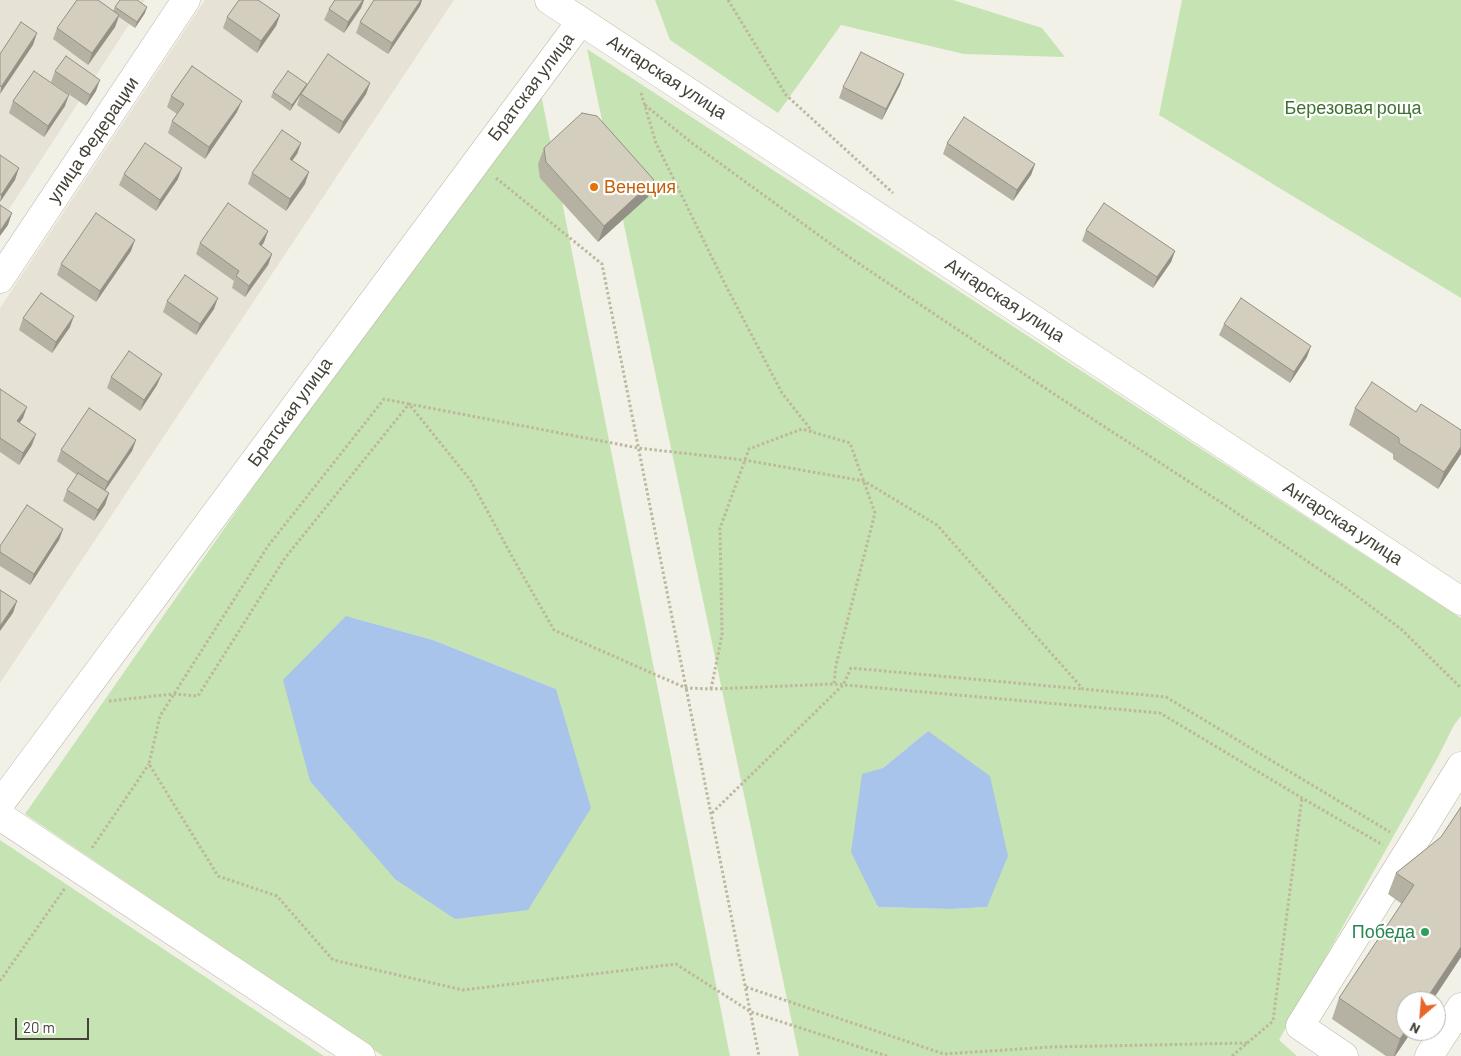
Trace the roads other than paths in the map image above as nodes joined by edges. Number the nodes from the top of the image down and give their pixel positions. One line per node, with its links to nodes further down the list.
1 (186, 0): 4 (street, улица Федерации)
2 (549, 0): 3 (street, Ангарская улица)
3 (581, 20): 5 (street, Ангарская улица); 7 (street, Братская улица)
4 (0, 279)
5 (1461, 601)
6 (1461, 766): 11 (street)
7 (0, 804)
8 (0, 816): 10 (street)
9 (1461, 1007): 12 (street)
10 (361, 1056)
11 (1344, 1056)
12 (1429, 1056)

